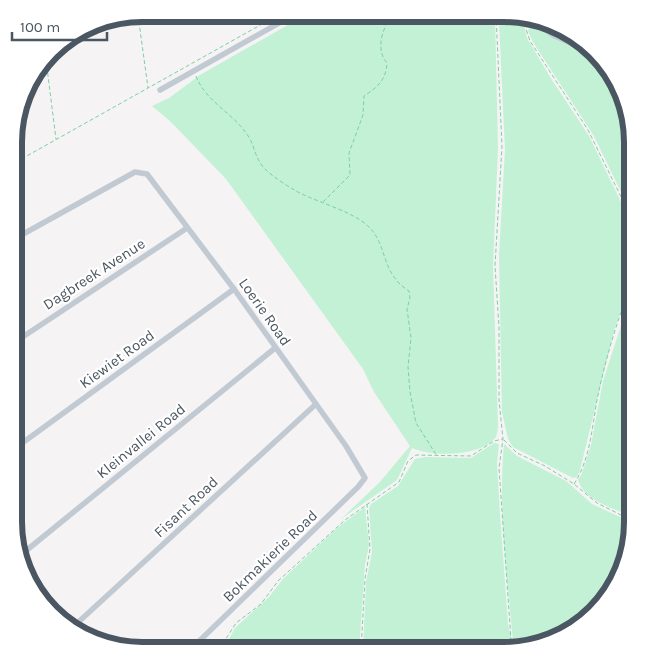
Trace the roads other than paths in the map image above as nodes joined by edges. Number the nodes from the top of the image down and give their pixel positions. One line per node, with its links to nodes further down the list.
1 (280, 23): 4 (street)
2 (543, 29): 3 (street)
3 (572, 44)
4 (160, 90)
5 (187, 228): 6 (street, Loerie Road); 7 (street, Loerie Road); 8 (street, Dagbreek Avenue)
6 (22, 235)
7 (234, 289): 9 (street, Loerie Road); 11 (street, Kiewiet Road)
8 (23, 337)
9 (275, 348): 10 (street, Loerie Road); 13 (street, Kleinvallei Road)
10 (316, 404): 12 (street, Loerie Road); 14 (street, Fisant Road)
11 (23, 443)
12 (365, 478): 15 (street, Bokmakierie Road)
13 (26, 550)
14 (79, 623)
15 (199, 641)

